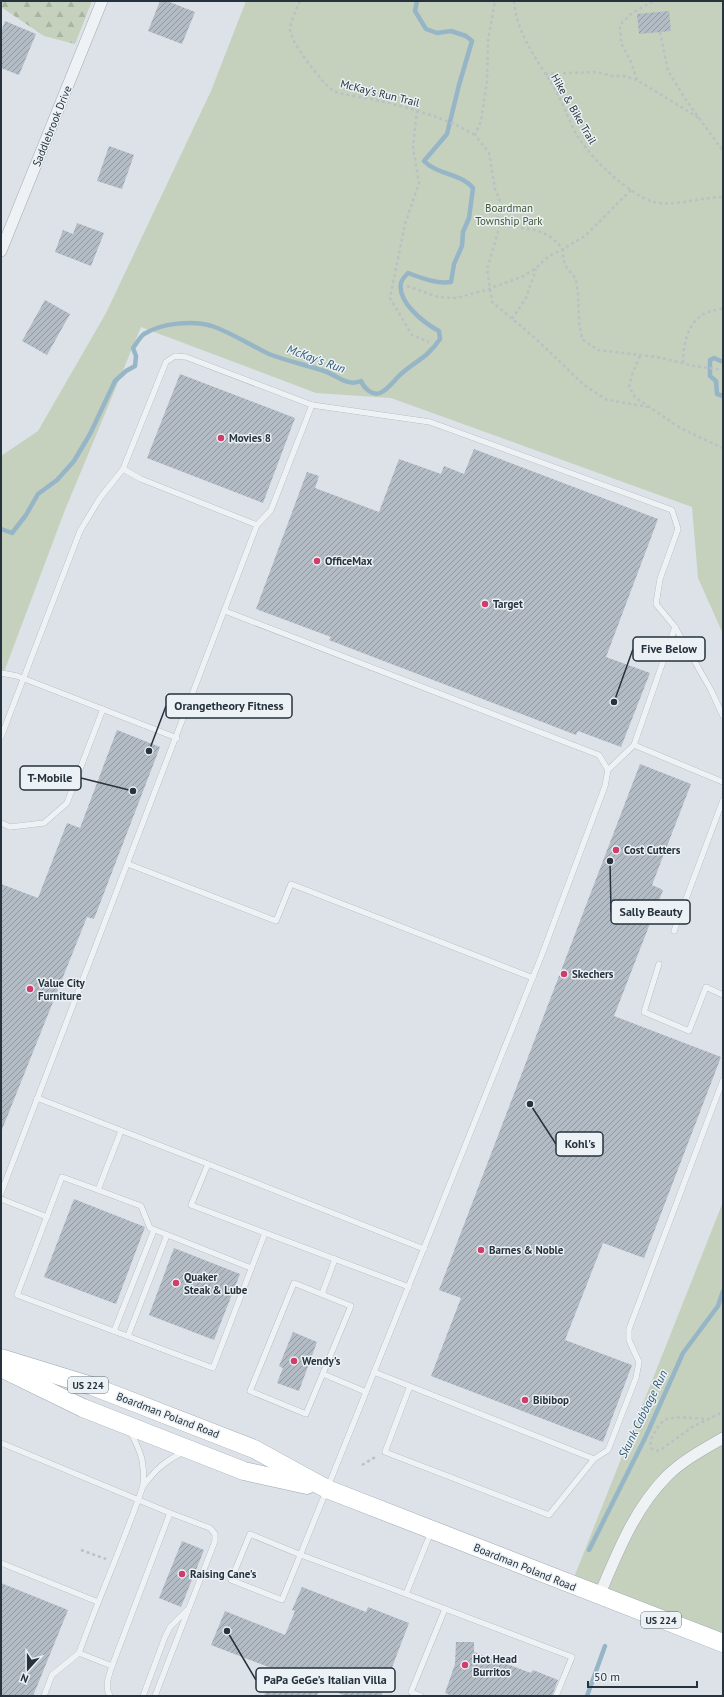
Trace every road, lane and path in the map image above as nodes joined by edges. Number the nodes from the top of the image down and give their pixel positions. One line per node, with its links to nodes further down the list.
1 (102, 1): 17 (street, Saddlebrook Drive)
2 (300, 1): 9 (path, McKay's Run Trail)
3 (495, 1): 11 (path)
4 (514, 1): 7 (path, Hike & Bike Trail)
5 (653, 1): 8 (path)
6 (660, 32): 10 (path)
7 (544, 74): 8 (path); 13 (path, Hike & Bike Trail)
8 (637, 80): 10 (path)
9 (416, 110): 11 (path, McKay's Run Trail); 23 (path)
10 (699, 118): 12 (path)
11 (475, 135): 15 (path)
12 (723, 151)
13 (631, 190): 14 (path, Hike & Bike Trail); 16 (path)
14 (723, 197)
15 (500, 225): 16 (path); 20 (path)
16 (563, 249): 18 (path); 24 (path)
17 (1, 251)
18 (536, 268): 20 (path); 22 (path)
19 (407, 286): 20 (path)
20 (490, 288): 22 (path)
21 (723, 308): 25 (path)
22 (512, 319): 28 (path)
23 (429, 342)
24 (640, 356): 25 (path); 28 (path)
25 (683, 363): 26 (path)
26 (723, 370)
27 (312, 405): 30 (lane); 31 (lane); 33 (lane)
28 (648, 407): 29 (path)
29 (723, 448)
30 (123, 469): 31 (lane); 35 (lane)
31 (257, 525): 32 (lane)
32 (226, 611): 39 (lane); 41 (lane)
33 (675, 626): 37 (lane); 40 (lane)
34 (1, 673): 35 (lane)
35 (23, 679): 36 (lane); 38 (lane)
36 (103, 709): 39 (lane); 44 (lane)
37 (723, 716)
38 (1, 737)
39 (176, 738): 45 (lane)
40 (634, 745): 41 (lane); 42 (lane)
41 (608, 770): 48 (lane)
42 (723, 782)
43 (723, 800): 46 (lane)
44 (1, 823)
45 (128, 864): 48 (lane); 51 (lane)
46 (674, 931)
47 (659, 964): 49 (lane)
48 (533, 978): 61 (lane)
49 (723, 995)
50 (723, 1080): 81 (lane)
51 (38, 1098): 52 (lane); 55 (lane)
52 (121, 1131): 53 (lane); 54 (lane)
53 (208, 1164): 59 (lane); 61 (lane)
54 (98, 1190): 57 (lane); 58 (lane)
55 (1, 1193)
56 (1, 1199): 57 (lane)
57 (47, 1217): 66 (lane)
58 (154, 1230): 60 (lane); 66 (lane)
59 (265, 1233): 62 (lane); 63 (lane)
60 (167, 1235): 63 (lane); 67 (lane)
61 (424, 1249): 64 (lane)
62 (335, 1259): 64 (lane); 65 (lane)
63 (251, 1268): 67 (lane)
64 (408, 1287): 70 (lane)
65 (322, 1294): 71 (lane); 71 (lane)
66 (114, 1331): 67 (lane)
67 (128, 1336)
68 (1, 1358): 84 (main road, Boardman Poland Road / US 224)
69 (1, 1368): 76 (main road, Boardman Poland Road / US 224)
70 (374, 1372): 72 (lane); 73 (lane)
71 (323, 1374): 73 (lane)
72 (410, 1386): 80 (lane); 81 (lane)
73 (366, 1392): 84 (lane)
74 (723, 1412): 75 (path)
75 (710, 1418): 75 (path)
76 (128, 1425): 79 (main road, Boardman Poland Road / US 224); 83 (lane)
77 (723, 1438): 93 (street)
78 (1, 1442): 85 (lane)
79 (189, 1449): 83 (lane); 84 (main road, Boardman Poland Road / US 224)
80 (385, 1452): 81 (lane); 82 (path)
81 (594, 1459)
82 (362, 1465)
83 (143, 1486): 85 (lane)
84 (328, 1489): 87 (main road, Boardman Poland Road / US 224); 89 (lane)
85 (139, 1499): 86 (lane); 91 (lane)
86 (170, 1513): 95 (lane); 99 (lane)
87 (432, 1530): 92 (lane); 93 (main road, Boardman Poland Road / US 224)
88 (81, 1550): 91 (path)
89 (301, 1555): 89 (lane); 92 (lane)
90 (1, 1562): 94 (lane)
91 (114, 1563): 94 (lane)
92 (406, 1594): 96 (lane)
93 (600, 1596): 97 (main road, Boardman Poland Road / US 224)
94 (98, 1602): 98 (lane)
95 (190, 1608): 103 (lane); 104 (lane)
96 (445, 1609): 100 (lane); 106 (lane)
97 (723, 1643)
98 (79, 1653): 99 (lane); 101 (lane)
99 (112, 1666): 102 (lane)
100 (410, 1694): 105 (lane)
101 (44, 1696)
102 (110, 1696)
103 (143, 1696)
104 (155, 1696)
105 (421, 1696)
106 (556, 1696)

